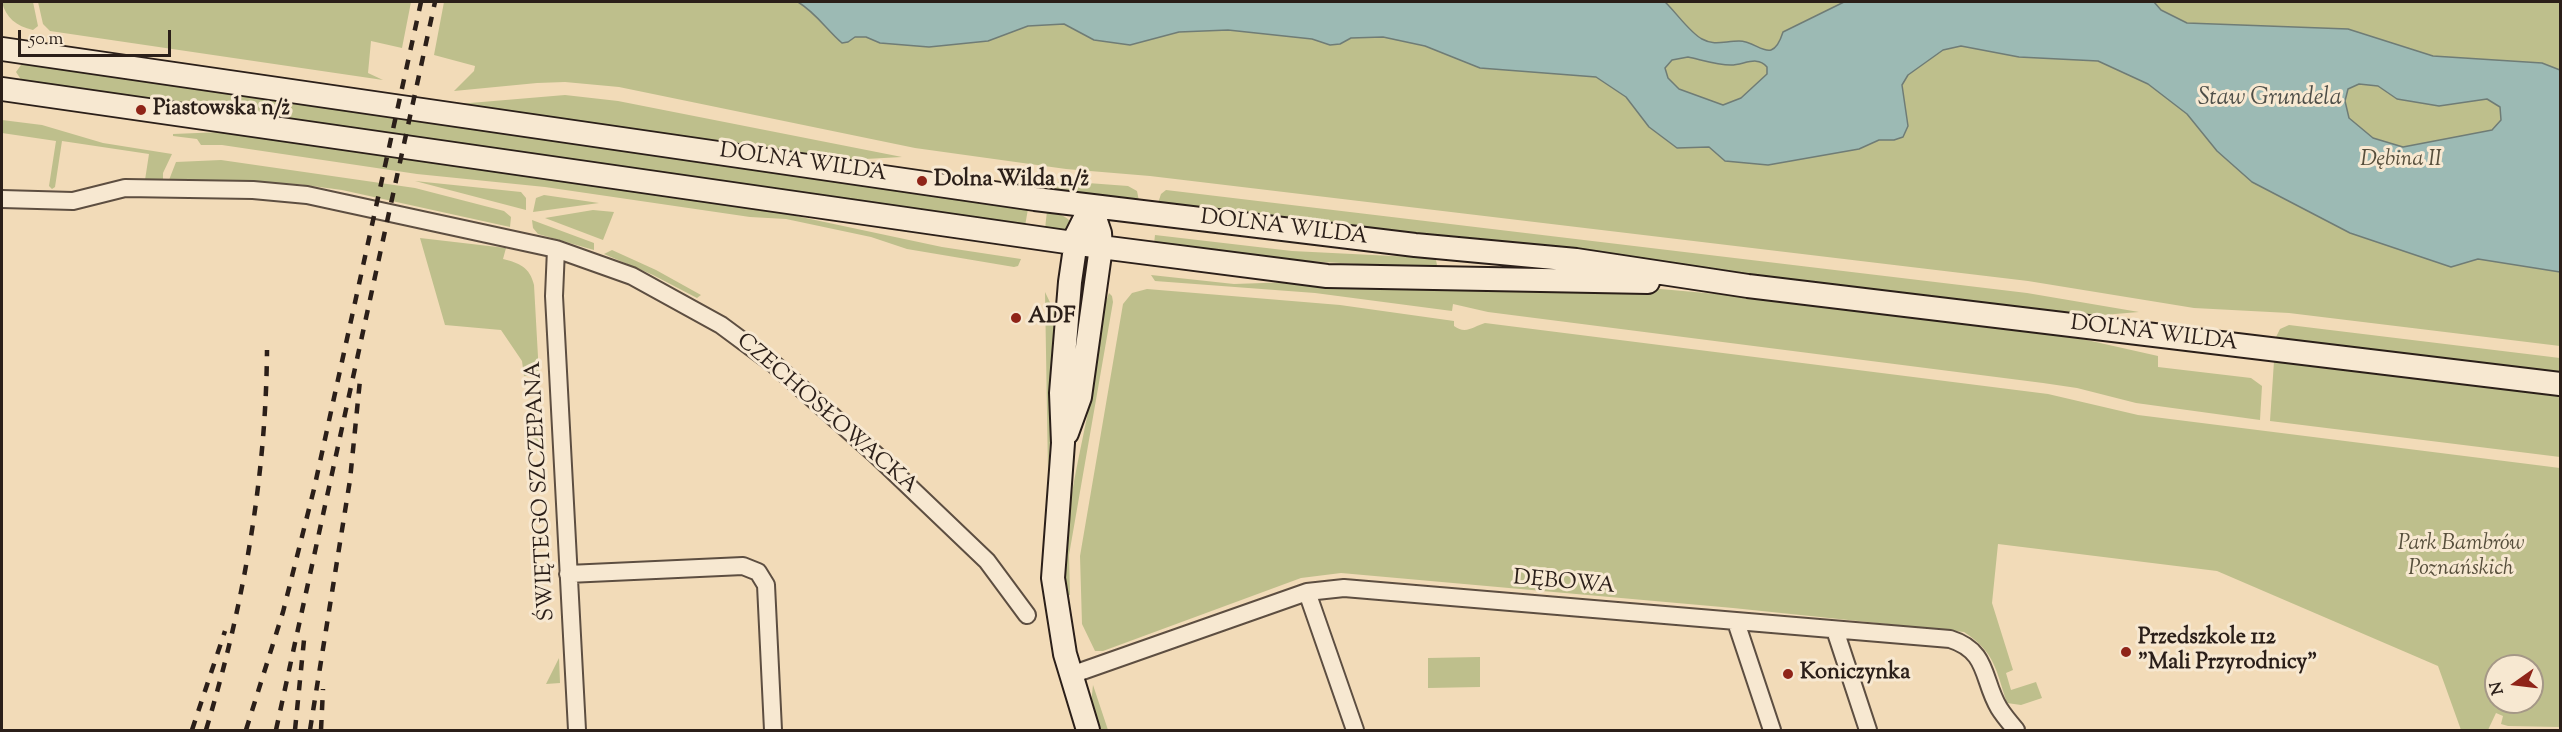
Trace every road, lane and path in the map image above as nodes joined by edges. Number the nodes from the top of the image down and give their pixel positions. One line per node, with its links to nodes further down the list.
1 (2, 49): 4 (main road, DOLNA WILDA)
2 (2, 89): 5 (main road, DOLNA WILDA)
3 (2, 200): 7 (street, CZECHOSŁOWACKA)
4 (1091, 206): 5 (main road); 6 (main road); 8 (main road, DOLNA WILDA)
5 (1075, 244): 6 (main road, DOLNA WILDA); 10 (main road)
6 (1101, 248): 8 (main road, DOLNA WILDA); 10 (main road)
7 (556, 249): 11 (street, ŚWIĘTEGO SZCZEPANA); 13 (street, CZECHOSŁOWACKA)
8 (1748, 286): 9 (main road, DOLNA WILDA)
9 (2560, 384)
10 (1063, 443): 16 (main road)
11 (568, 574): 17 (street, ŚWIĘTEGO SZCZEPANA); 18 (street)
12 (1307, 592): 14 (street, DĘBOWA); 16 (street, DĘBOWA); 20 (street)
13 (1027, 615)
14 (1736, 622): 15 (street, DĘBOWA); 21 (street)
15 (1835, 630): 22 (street); 23 (street, DĘBOWA)
16 (1071, 675): 19 (main road)
17 (577, 730)
18 (773, 730)
19 (1088, 730)
20 (1355, 730)
21 (1772, 730)
22 (1868, 730)
23 (2016, 730)

